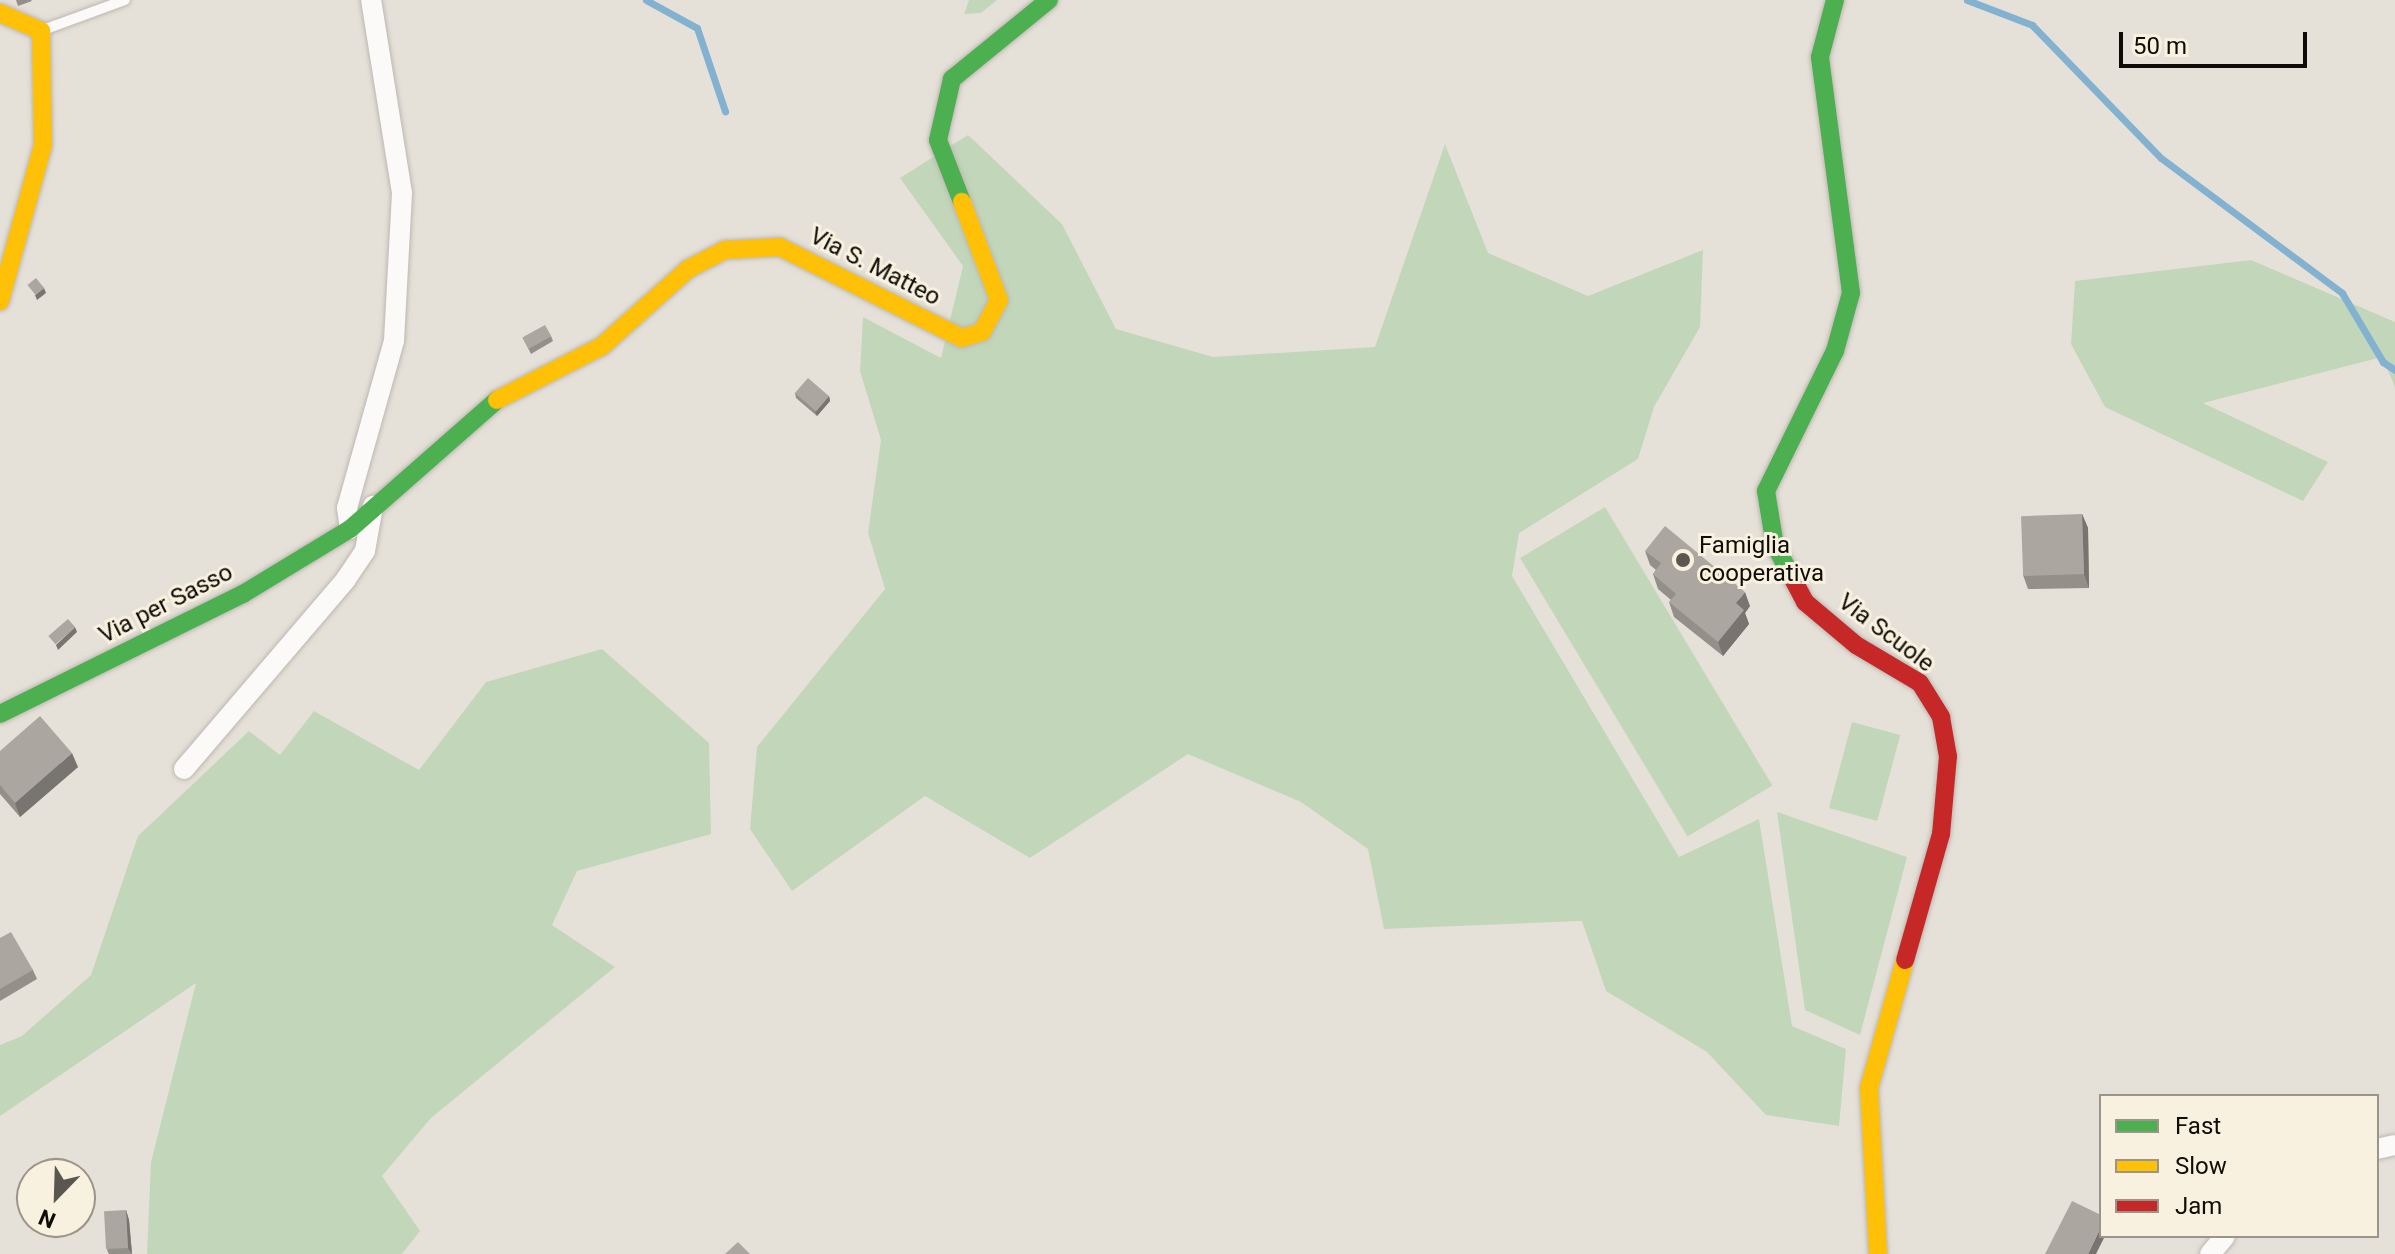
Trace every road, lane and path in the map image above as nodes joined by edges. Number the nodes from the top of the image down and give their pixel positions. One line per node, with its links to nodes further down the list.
1 (125, 0): 6 (lane)
2 (371, 0): 9 (street)
3 (1049, 0): 8 (street, Via S. Matteo)
4 (1835, 0): 13 (street, Via Scuole)
5 (0, 13): 6 (street)
6 (41, 31): 7 (street)
7 (0, 301)
8 (373, 506): 9 (street, Via S. Matteo); 11 (street)
9 (350, 529): 10 (street, Via per Sasso)
10 (0, 714)
11 (184, 769)
12 (2223, 1238): 14 (street)
13 (1878, 1254)
14 (2210, 1254)

